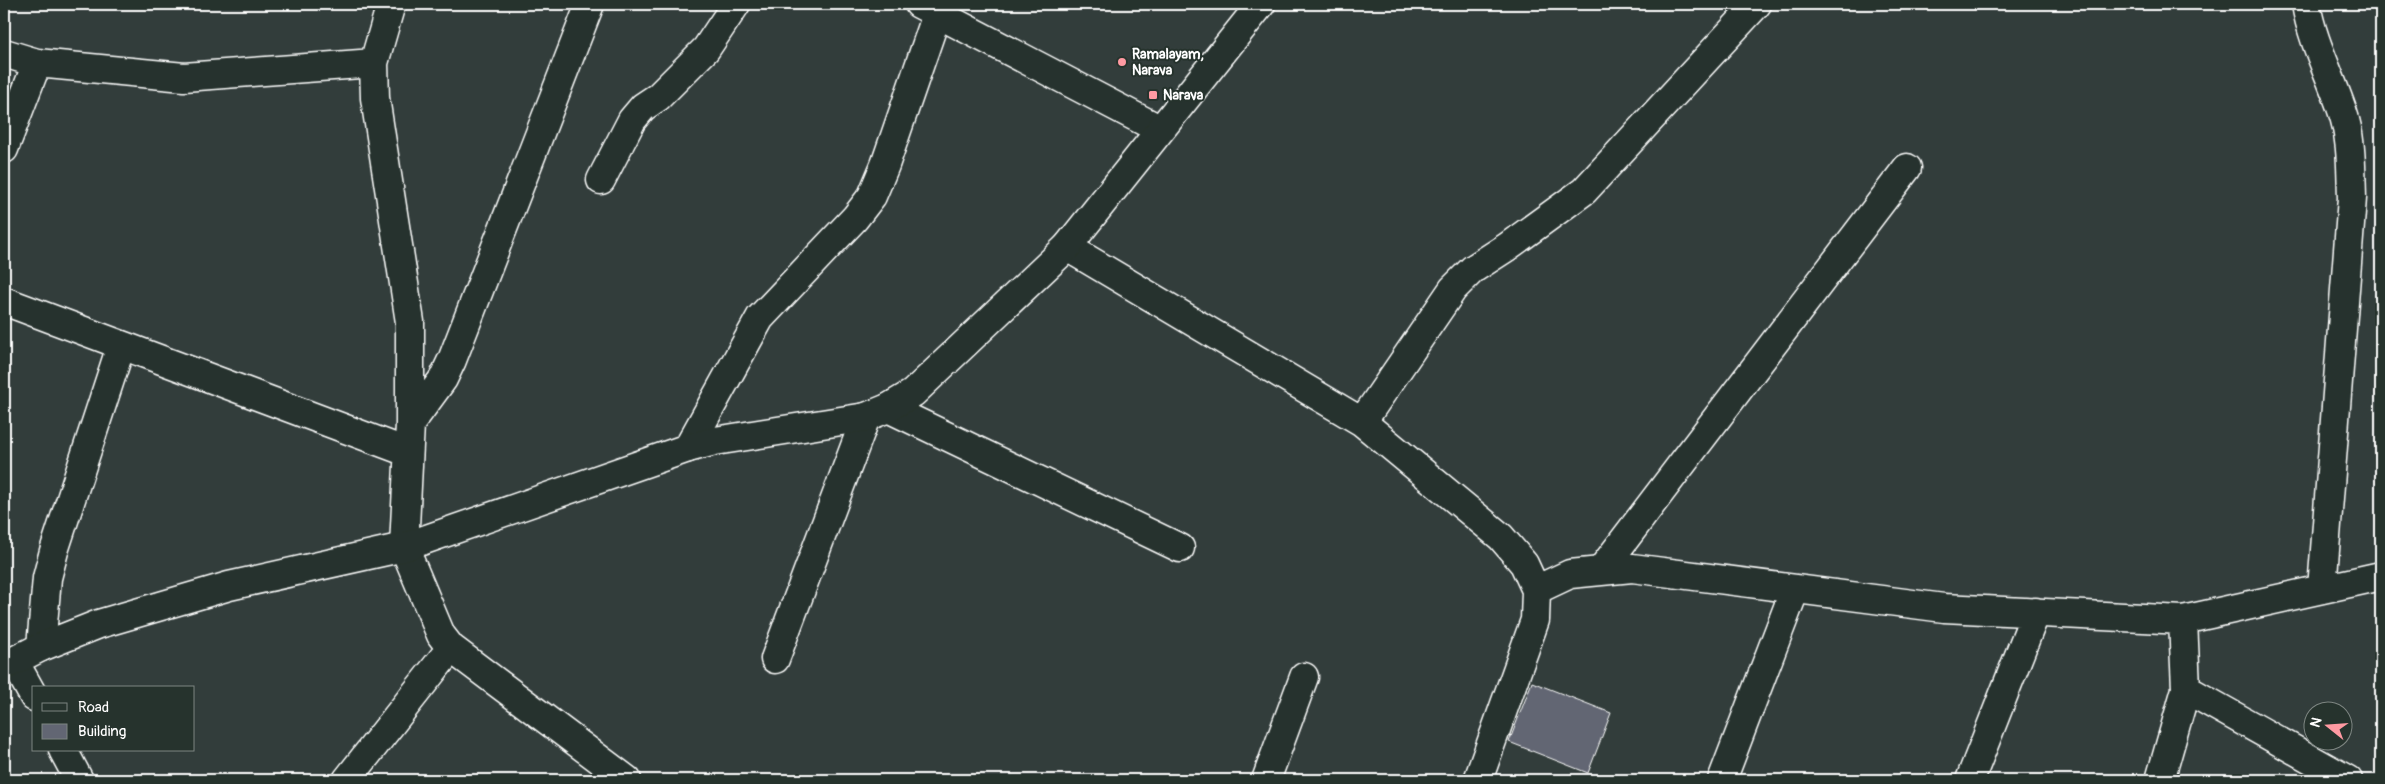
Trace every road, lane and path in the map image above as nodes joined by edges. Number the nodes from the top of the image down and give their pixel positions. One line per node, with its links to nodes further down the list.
1 (391, 4): 10 (street)
2 (590, 4): 20 (street)
3 (736, 4): 14 (street)
4 (1261, 4): 11 (street)
5 (1757, 4): 19 (street)
6 (2306, 4): 28 (street)
7 (926, 7): 11 (street); 21 (street)
8 (4, 53): 9 (street)
9 (37, 63): 10 (street); 12 (street)
10 (374, 63): 20 (street)
11 (1159, 129): 15 (street)
12 (4, 148)
13 (1907, 168): 25 (street)
14 (601, 180)
15 (1067, 247): 18 (street); 19 (street)
16 (4, 301): 17 (street)
17 (121, 346): 22 (street); 32 (street)
18 (877, 412): 21 (street); 24 (street); 34 (street)
19 (1362, 422): 29 (street)
20 (410, 424): 22 (street)
21 (688, 448): 23 (street)
22 (407, 452): 23 (street)
23 (404, 547): 32 (street); 33 (street)
24 (1180, 548)
25 (1602, 569): 27 (street); 29 (street)
26 (2381, 576): 28 (street)
27 (1795, 589): 30 (street); 45 (street)
28 (2322, 589): 31 (street)
29 (1536, 590): 44 (street)
30 (2036, 612): 31 (street); 46 (street)
31 (2183, 620): 37 (street)
32 (41, 647): 35 (street)
33 (451, 648): 41 (street); 42 (street)
34 (775, 658)
35 (9, 663): 38 (street)
36 (1304, 677): 43 (street)
37 (2186, 689): 47 (street); 48 (street)
38 (32, 694)
39 (64, 752): 40 (street)
40 (79, 780)
41 (347, 780)
42 (627, 780)
43 (1266, 780)
44 (1478, 780)
45 (1722, 780)
46 (1970, 780)
47 (2160, 780)
48 (2348, 780)

